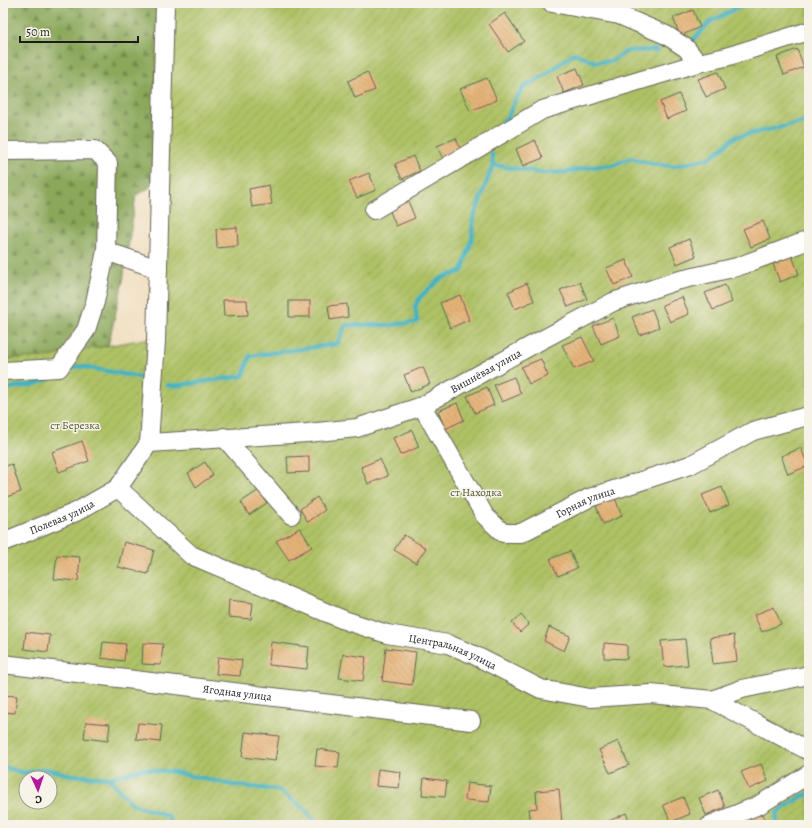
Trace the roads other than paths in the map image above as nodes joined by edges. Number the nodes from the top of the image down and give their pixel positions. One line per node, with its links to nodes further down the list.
1 (165, 3): 9 (street)
2 (552, 3): 4 (street)
3 (809, 31): 4 (street)
4 (698, 63): 6 (street)
5 (3, 151): 8 (street)
6 (374, 210)
7 (809, 240): 11 (street, Вишнёвая улица)
8 (106, 251): 9 (street); 10 (street)
9 (158, 268): 14 (street)
10 (3, 371)
11 (422, 406): 12 (street, Горная улица); 13 (street, Вишнёвая улица)
12 (809, 417)
13 (224, 437): 14 (street, Вишнёвая улица); 16 (street)
14 (149, 442): 15 (street)
15 (118, 488): 17 (street, Полевая улица); 20 (street, Центральная улица)
16 (290, 515)
17 (3, 542)
18 (3, 664): 21 (street, Ягодная улица)
19 (809, 675): 20 (street)
20 (712, 700): 22 (street, Центральная улица)
21 (471, 721)
22 (809, 751)
23 (809, 774): 24 (street)
24 (710, 825)

